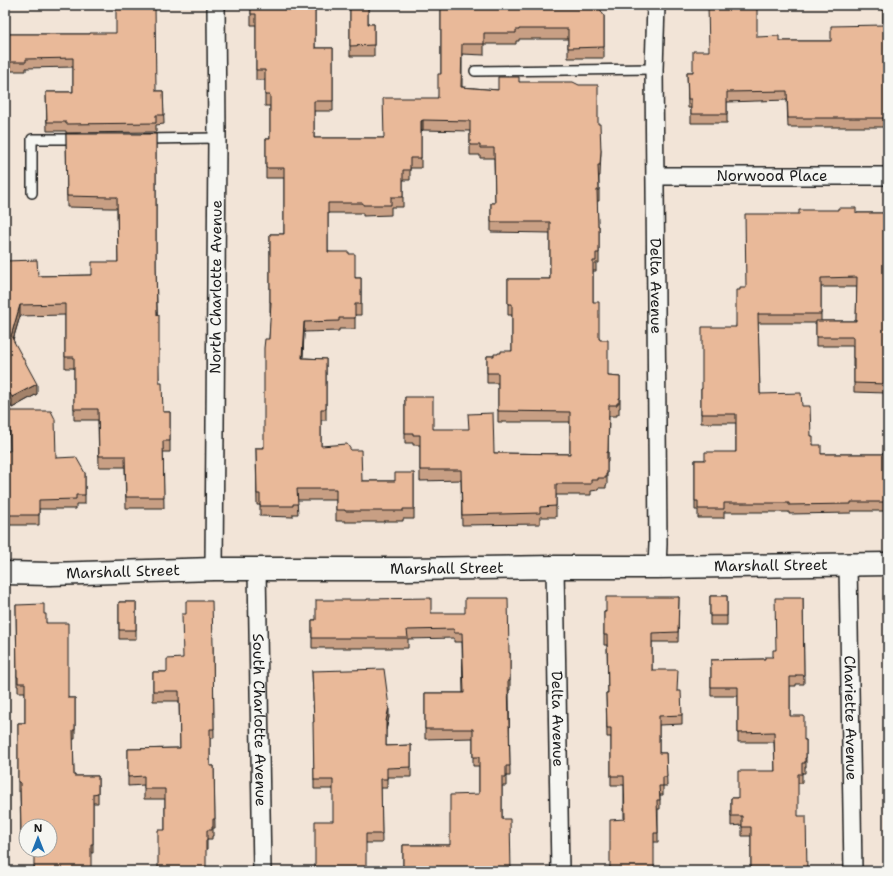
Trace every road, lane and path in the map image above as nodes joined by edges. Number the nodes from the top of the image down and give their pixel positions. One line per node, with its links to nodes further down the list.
1 (216, 5): 5 (street, North Charlotte Avenue)
2 (656, 5): 3 (street, Delta Avenue)
3 (654, 69): 4 (lane); 8 (street, Delta Avenue)
4 (475, 71)
5 (217, 138): 7 (lane); 15 (street, North Charlotte Avenue)
6 (86, 139): 10 (lane)
7 (132, 139)
8 (656, 176): 9 (street, Norwood Place); 14 (street, Delta Avenue)
9 (888, 176)
10 (32, 193)
11 (848, 564): 12 (street, Marshall Street); 14 (street, Marshall Street); 20 (street, Chariette Avenue)
12 (888, 564)
13 (555, 567): 14 (street, Marshall Street); 16 (street, Marshall Street); 19 (street, Delta Avenue)
14 (657, 567)
15 (214, 569): 16 (street, Marshall Street); 17 (street, Marshall Street)
16 (257, 570): 18 (street, South Charlotte Avenue)
17 (5, 573)
18 (262, 871)
19 (560, 871)
20 (853, 871)

